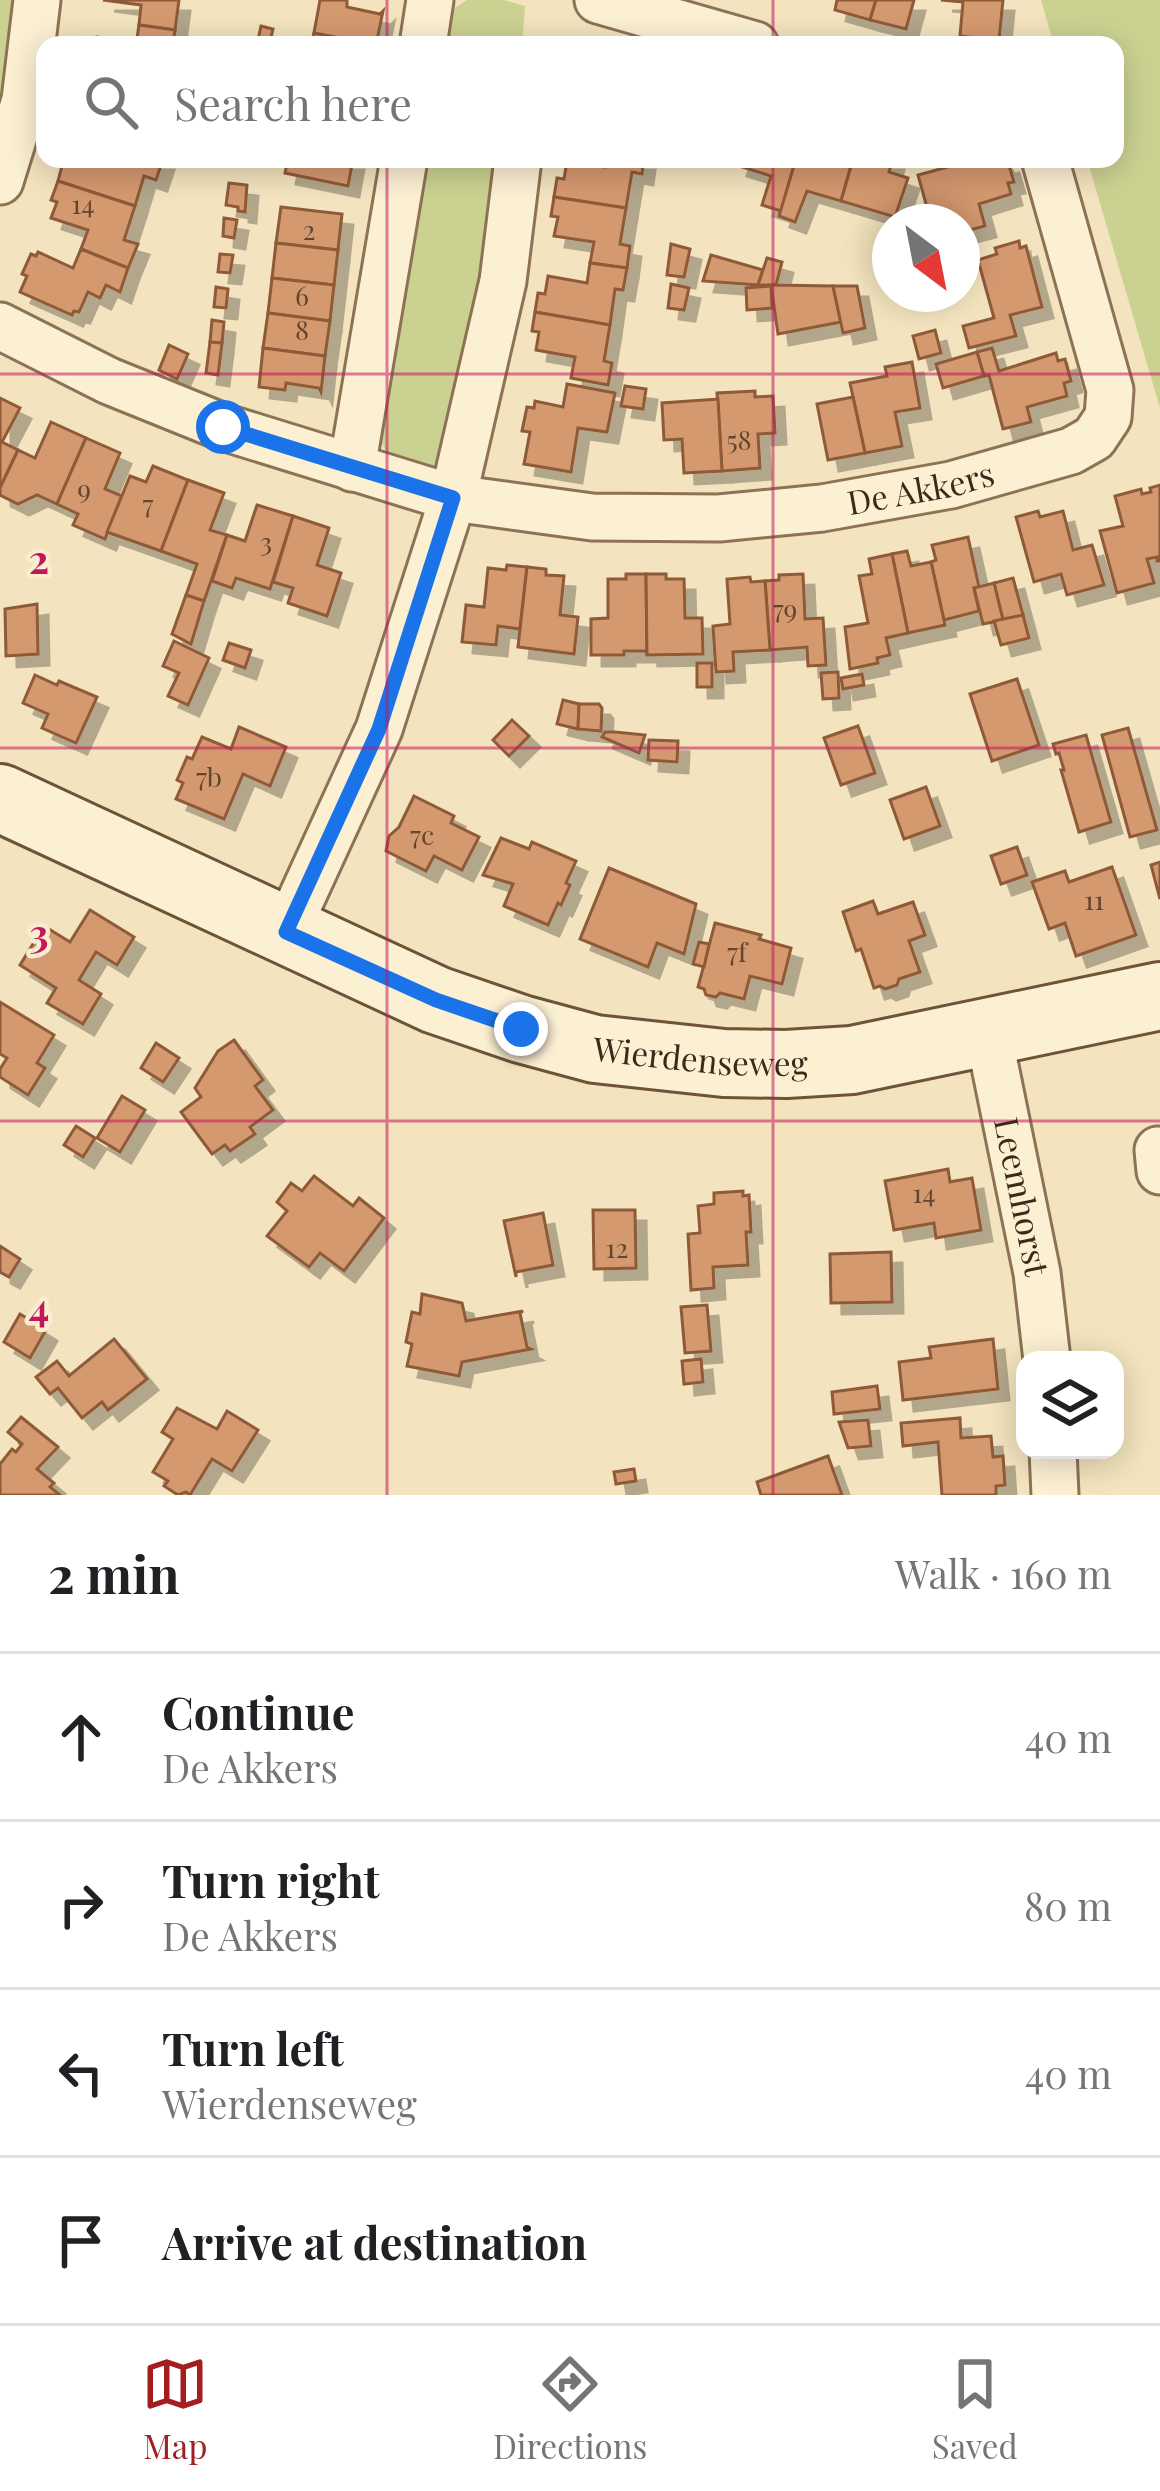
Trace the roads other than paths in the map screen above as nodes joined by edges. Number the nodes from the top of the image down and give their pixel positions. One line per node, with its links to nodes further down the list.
1 (37, 0): 9 (street)
2 (430, 0): 4 (street)
3 (598, 0): 5 (street)
4 (424, 36)
5 (724, 36)
6 (402, 168): 11 (street)
7 (517, 168): 12 (street)
8 (1048, 168): 12 (street, De Akkers)
9 (0, 182)
10 (0, 326): 11 (street, De Akkers)
11 (352, 468): 12 (street, De Akkers)
12 (453, 498): 14 (street)
13 (0, 798): 14 (main road, Wierdenseweg)
14 (286, 932): 16 (main road, Wierdenseweg)
15 (1160, 996): 16 (main road, Wierdenseweg)
16 (988, 1032): 17 (street, Leemhorst)
17 (1046, 1351)
18 (1053, 1459): 19 (street)
19 (1055, 1495)

